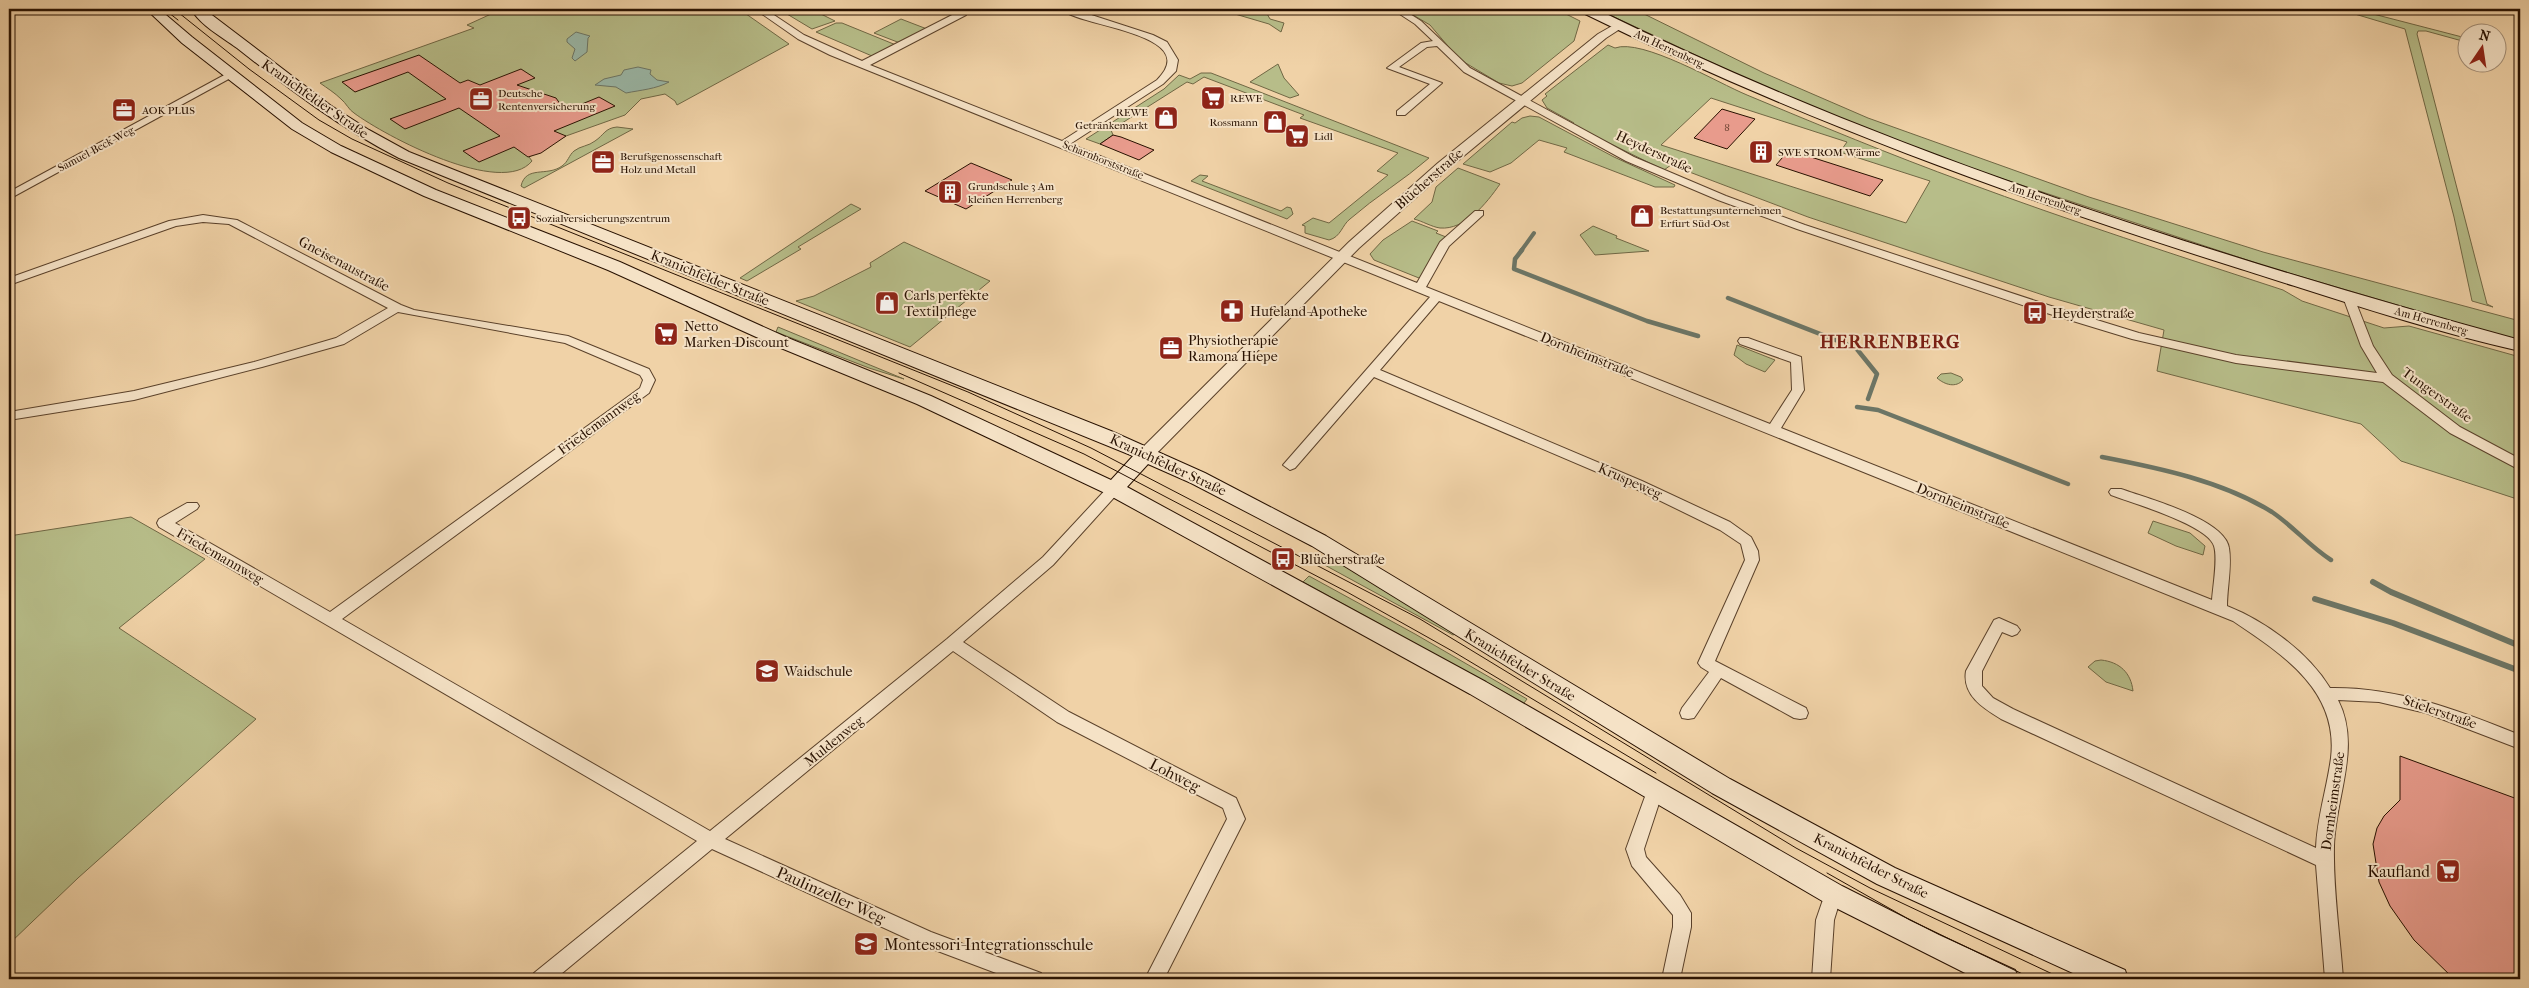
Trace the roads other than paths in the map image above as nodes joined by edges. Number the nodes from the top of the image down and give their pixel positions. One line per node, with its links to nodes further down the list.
1 (152, 9): 12 (main road, Kranichfelder Straße)
2 (197, 9): 10 (main road, Kranichfelder Straße)
3 (759, 9): 11 (street, Scharnhorststraße)
4 (1064, 9): 15 (street)
5 (1396, 9): 9 (street, Heyderstraße)
6 (1586, 9): 8 (main road, Am Herrenberg)
7 (963, 13): 11 (street)
8 (1619, 26): 13 (street, Blücherstraße); 24 (main road, Am Herrenberg)
9 (1439, 42): 13 (street, Heyderstraße); 14 (street)
10 (264, 64): 12 (main road, Samuel-Beck-Weg); 32 (main road, Kranichfelder Straße)
11 (864, 64): 15 (street, Scharnhorststraße)
12 (231, 75): 16 (street, Samuel-Beck-Weg); 35 (main road, Kranichfelder Straße)
13 (1522, 101): 20 (street, Blücherstraße); 29 (street, Heyderstraße)
14 (1402, 113)
15 (1064, 144): 20 (street, Scharnhorststraße)
16 (9, 196)
17 (1479, 213): 19 (street)
18 (1440, 229): 19 (street)
19 (1453, 234): 22 (street)
20 (1342, 256): 22 (street, Dornheimstraße); 32 (street, Blücherstraße)
21 (9, 282): 25 (street, Gneisenaustraße)
22 (1420, 287): 23 (street, Dornheimstraße)
23 (1438, 295): 28 (street); 31 (street, Dornheimstraße)
24 (2349, 297): 27 (main road, Am Herrenberg); 29 (street, Tungerstraße)
25 (397, 308): 30 (street, Gneisenaustraße); 39 (street, Friedemannweg)
26 (1744, 341): 31 (street)
27 (2520, 346)
28 (1372, 371): 33 (street); 42 (street, Kruspeweg)
29 (2387, 378): 34 (street, Tungerstraße)
30 (9, 416)
31 (1773, 430): 38 (street, Dornheimstraße)
32 (1146, 454): 35 (main road); 57 (main road, Kranichfelder Straße)
33 (1290, 465)
34 (2520, 465)
35 (1114, 489): 41 (street, Muldenweg); 47 (main road, Kranichfelder Straße)
36 (2116, 492): 38 (street)
37 (192, 506): 39 (street, Friedemannweg)
38 (2219, 608): 43 (street, Dornheimstraße)
39 (330, 620): 48 (street, Friedemannweg)
40 (2012, 630): 49 (street, Dornheimstraße)
41 (952, 643): 48 (street, Muldenweg); 53 (street, Lohweg)
42 (1719, 670): 44 (street); 45 (street)
43 (2327, 694): 46 (street, Stielerstraße); 49 (street, Dornheimstraße)
44 (1688, 713)
45 (1800, 713)
46 (2520, 742)
47 (1655, 791): 50 (main road, Kranichfelder Straße); 54 (street)
48 (712, 841): 51 (street, Muldenweg); 52 (street, Paulinzeller Weg)
49 (2326, 861): 58 (street, Dornheimstraße)
50 (1832, 894): 55 (street); 56 (main road, Kranichfelder Straße)
51 (542, 979)
52 (1034, 979)
53 (1154, 979)
54 (1671, 979)
55 (1822, 979)
56 (2005, 979)
57 (2115, 979)
58 (2334, 979)

